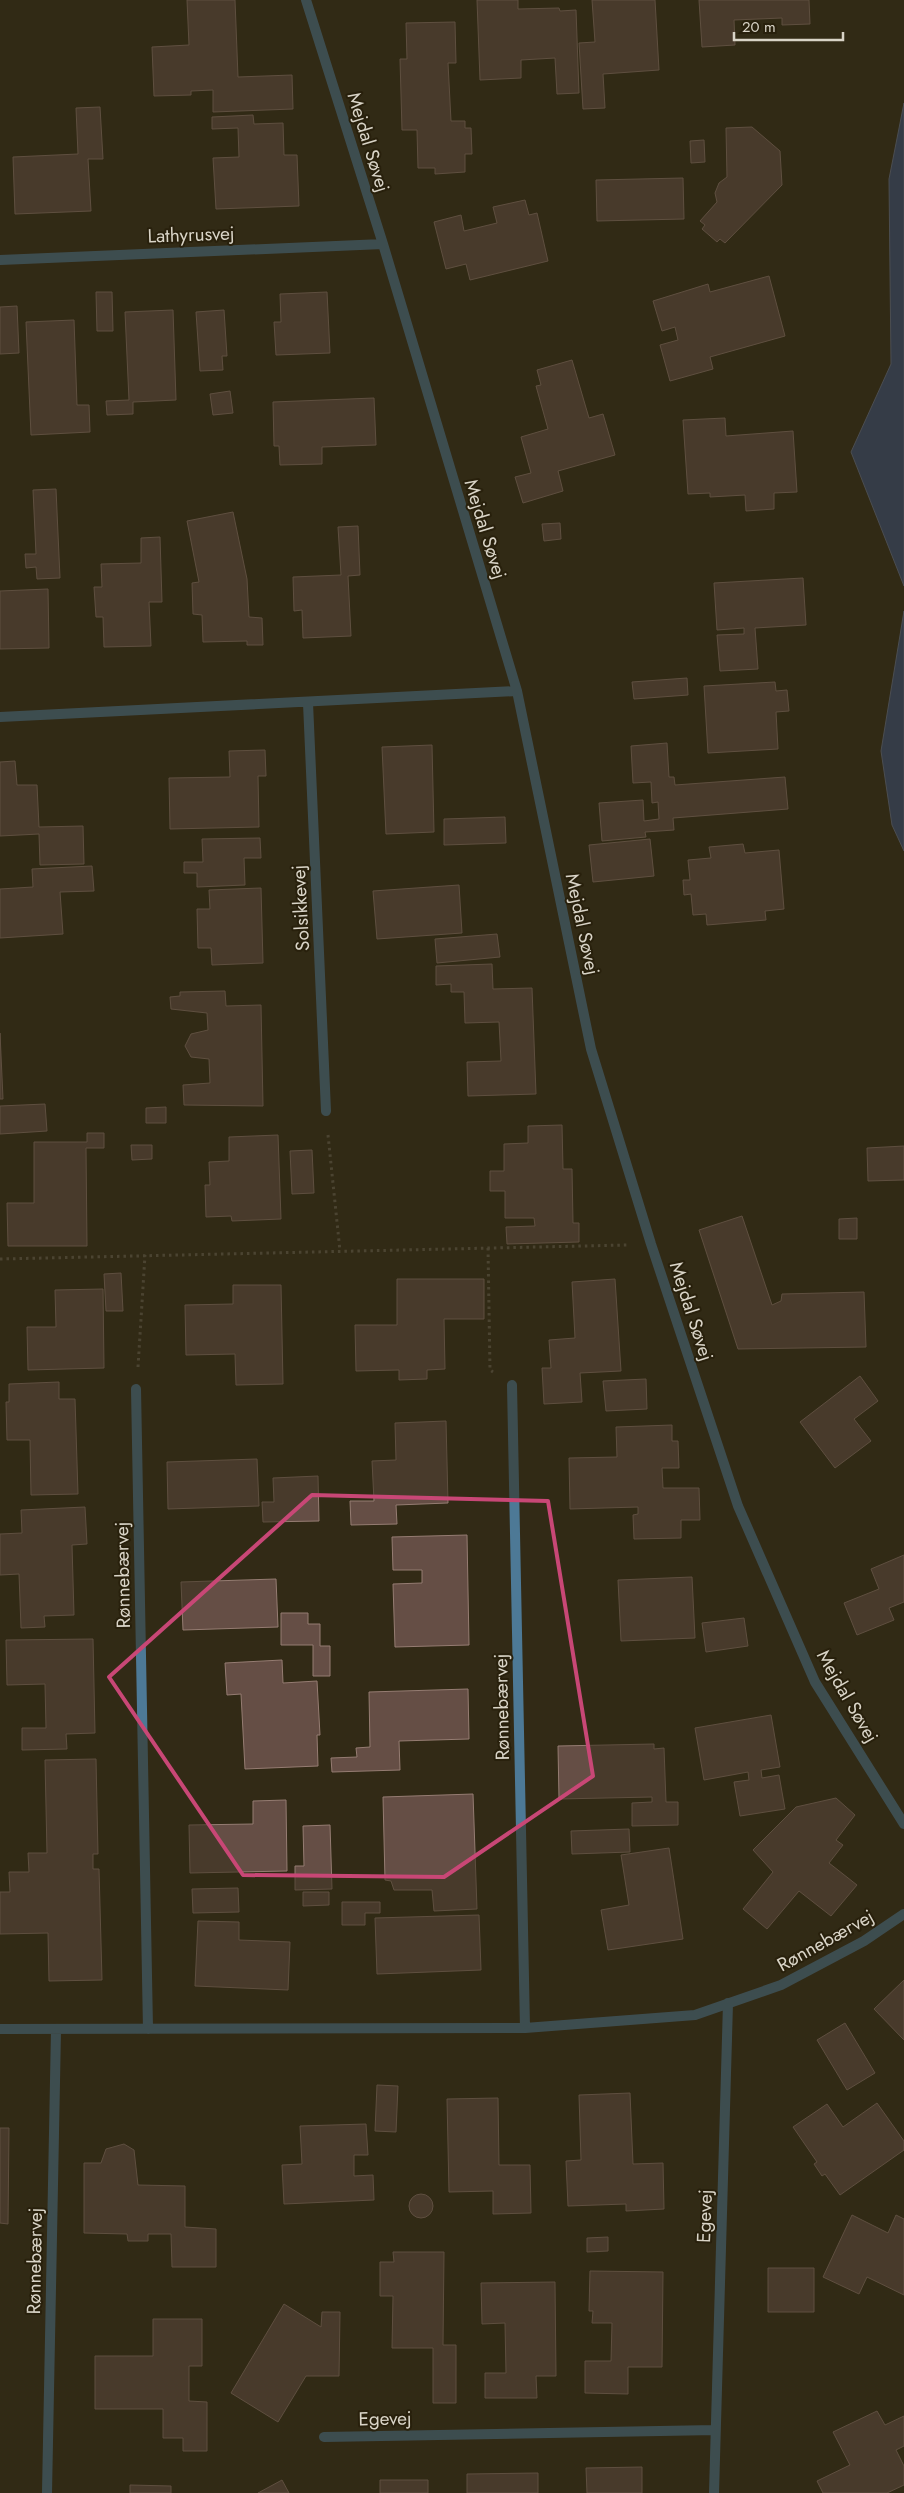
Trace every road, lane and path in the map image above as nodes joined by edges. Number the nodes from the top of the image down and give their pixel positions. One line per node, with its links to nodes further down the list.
1 (306, 0): 2 (street, Mejdal Søvej)
2 (383, 244): 3 (street, Lathyrusvej); 4 (street, Mejdal Søvej)
3 (0, 260)
4 (517, 691): 5 (street); 8 (street, Mejdal Søvej)
5 (308, 703): 6 (street); 7 (street, Solsikkevej)
6 (0, 717)
7 (326, 1111): 10 (path)
8 (650, 1244): 9 (path); 15 (street, Mejdal Søvej)
9 (488, 1248): 10 (path); 13 (path)
10 (340, 1251): 11 (path)
11 (145, 1255): 12 (path); 14 (path)
12 (0, 1259)
13 (512, 1385): 18 (street, Rønnebærvej)
14 (136, 1389): 21 (street, Rønnebærvej)
15 (904, 1824)
16 (904, 1914): 17 (street, Rønnebærvej)
17 (728, 2003): 18 (street, Rønnebærvej); 22 (street, Egevej)
18 (525, 2028): 21 (street, Rønnebærvej)
19 (0, 2029): 20 (street, Rønnebærvej)
20 (56, 2030): 21 (street, Rønnebærvej); 24 (street, Rønnebærvej)
21 (148, 2030)
22 (715, 2430): 23 (street, Egevej); 25 (street, Egevej)
23 (324, 2437)
24 (47, 2493)
25 (714, 2493)

